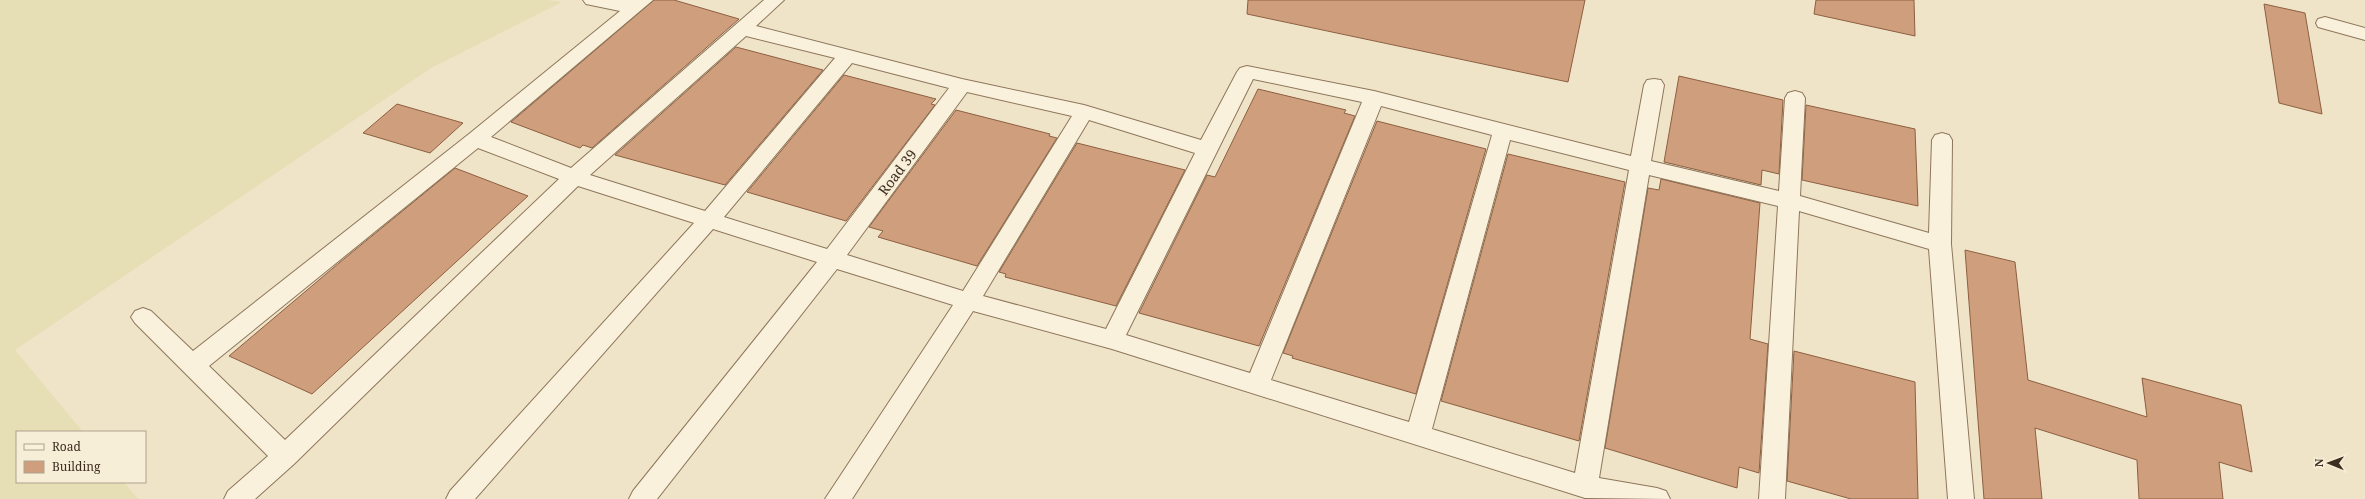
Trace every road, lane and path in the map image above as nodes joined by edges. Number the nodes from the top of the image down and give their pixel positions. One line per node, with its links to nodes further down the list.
1 (592, 0): 3 (street)
2 (775, 0): 5 (street)
3 (639, 4): 14 (street)
4 (2325, 23): 6 (street)
5 (743, 29): 7 (street); 18 (street)
6 (2365, 34)
7 (848, 55): 8 (street); 20 (street)
8 (962, 85): 12 (street); 22 (street, Road 39)
9 (1654, 85): 17 (street)
10 (1374, 98): 13 (street); 16 (street); 27 (street)
11 (1795, 98): 19 (street)
12 (1084, 112): 16 (street); 23 (street)
13 (1503, 130): 17 (street); 28 (street)
14 (476, 139): 18 (street); 26 (street)
15 (1942, 140): 21 (street)
16 (1207, 149): 25 (street)
17 (1641, 166): 19 (street); 30 (street)
18 (574, 177): 20 (street); 29 (street)
19 (1790, 201): 21 (street); 36 (street)
20 (710, 220): 22 (street); 32 (street)
21 (1940, 244): 37 (street)
22 (832, 259): 23 (street); 33 (street, Road 39)
23 (968, 301): 25 (street); 34 (street)
24 (143, 317): 26 (street)
25 (1112, 340): 27 (street)
26 (193, 365): 29 (street)
27 (1257, 385): 28 (street)
28 (1418, 435): 30 (street)
29 (285, 456): 31 (street)
30 (1585, 487): 35 (street)
31 (237, 499)
32 (459, 499)
33 (642, 499)
34 (838, 499)
35 (1657, 499)
36 (1772, 499)
37 (1961, 499)

